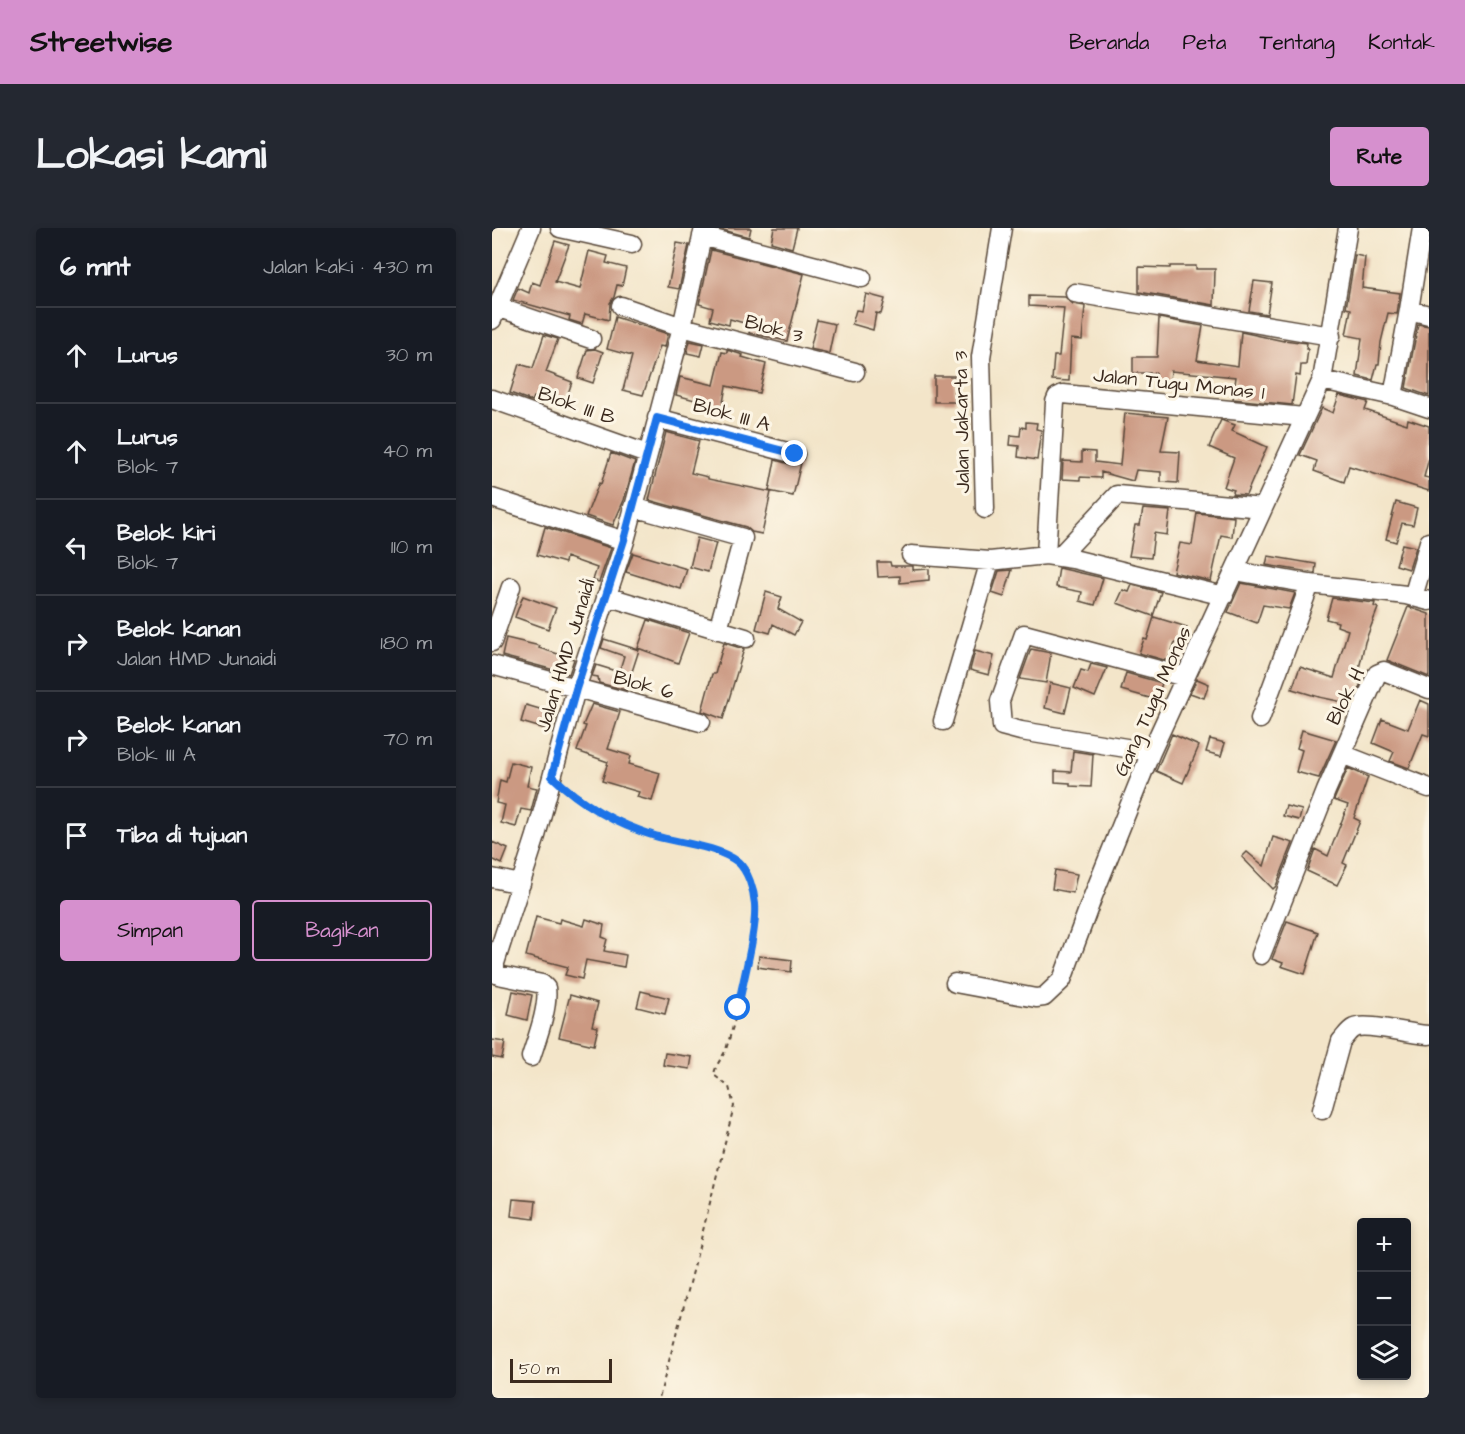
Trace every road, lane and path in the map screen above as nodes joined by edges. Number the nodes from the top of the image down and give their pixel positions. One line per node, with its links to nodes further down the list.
1 (531, 228): 12 (street)
2 (560, 228): 7 (street)
3 (1002, 228): 29 (street, Jalan Jakarta 3)
4 (1348, 228): 15 (street, Gang Tugu Monas)
5 (1422, 228): 11 (street)
6 (703, 232): 8 (street); 14 (street, Jalan HMD Junaidi)
7 (632, 244)
8 (862, 278)
9 (1075, 293): 15 (street)
10 (621, 306): 14 (street, Blok 3)
11 (1409, 310): 13 (street); 19 (street)
12 (494, 313): 16 (street)
13 (1429, 315)
14 (682, 327): 17 (street, Blok 3); 23 (street, Jalan HMD Junaidi)
15 (1331, 336): 18 (street, Gang Tugu Monas)
16 (591, 339)
17 (855, 372)
18 (1322, 380): 19 (street); 22 (street, Gang Tugu Monas)
19 (1393, 396): 21 (street)
20 (492, 399): 24 (street, Blok III B)
21 (1429, 408)
22 (1304, 417): 28 (street, Gang Tugu Monas); 33 (street, Jalan Tugu Monas 1)
23 (657, 418): 24 (street, Jalan HMD Junaidi); 25 (street, Blok III A)
24 (647, 454): 27 (street, Jalan HMD Junaidi)
25 (795, 454)
26 (492, 498): 30 (street)
27 (633, 507): 30 (street, Jalan HMD Junaidi); 41 (street)
28 (1263, 508): 33 (street); 35 (street, Gang Tugu Monas)
29 (985, 509)
30 (624, 540): 38 (street, Jalan HMD Junaidi)
31 (1429, 542): 40 (street)
32 (911, 555): 34 (street)
33 (1053, 556): 34 (street); 39 (street)
34 (990, 561): 49 (street)
35 (1235, 571): 36 (street); 39 (street, Gang Tugu Monas)
36 (1310, 584): 40 (street); 48 (street)
37 (511, 587): 43 (street)
38 (606, 596): 41 (street); 46 (street, Jalan HMD Junaidi)
39 (1224, 596): 45 (street, Gang Tugu Monas)
40 (1421, 599)
41 (718, 630): 42 (street)
42 (746, 638)
43 (492, 642)
44 (492, 665): 46 (street, Blok 6)
45 (1185, 677): 51 (street, Gang Tugu Monas); 51 (street)
46 (576, 689): 50 (street, Blok 6); 53 (street, Jalan HMD Junaidi)
47 (1429, 689): 52 (street, Blok H)
48 (1260, 719)
49 (943, 721)
50 (701, 722)
51 (1151, 752): 58 (street, Gang Tugu Monas)
52 (1342, 754): 54 (street); 57 (street, Blok H)
53 (552, 776): 56 (street, Jalan HMD Junaidi); 62 (path)
54 (1429, 788)
55 (492, 878): 56 (street)
56 (521, 884): 60 (street, Jalan HMD Junaidi)
57 (1261, 956)
58 (955, 983)
59 (1429, 1035): 61 (street)
60 (531, 1057)
61 (1322, 1110)
62 (660, 1398)

